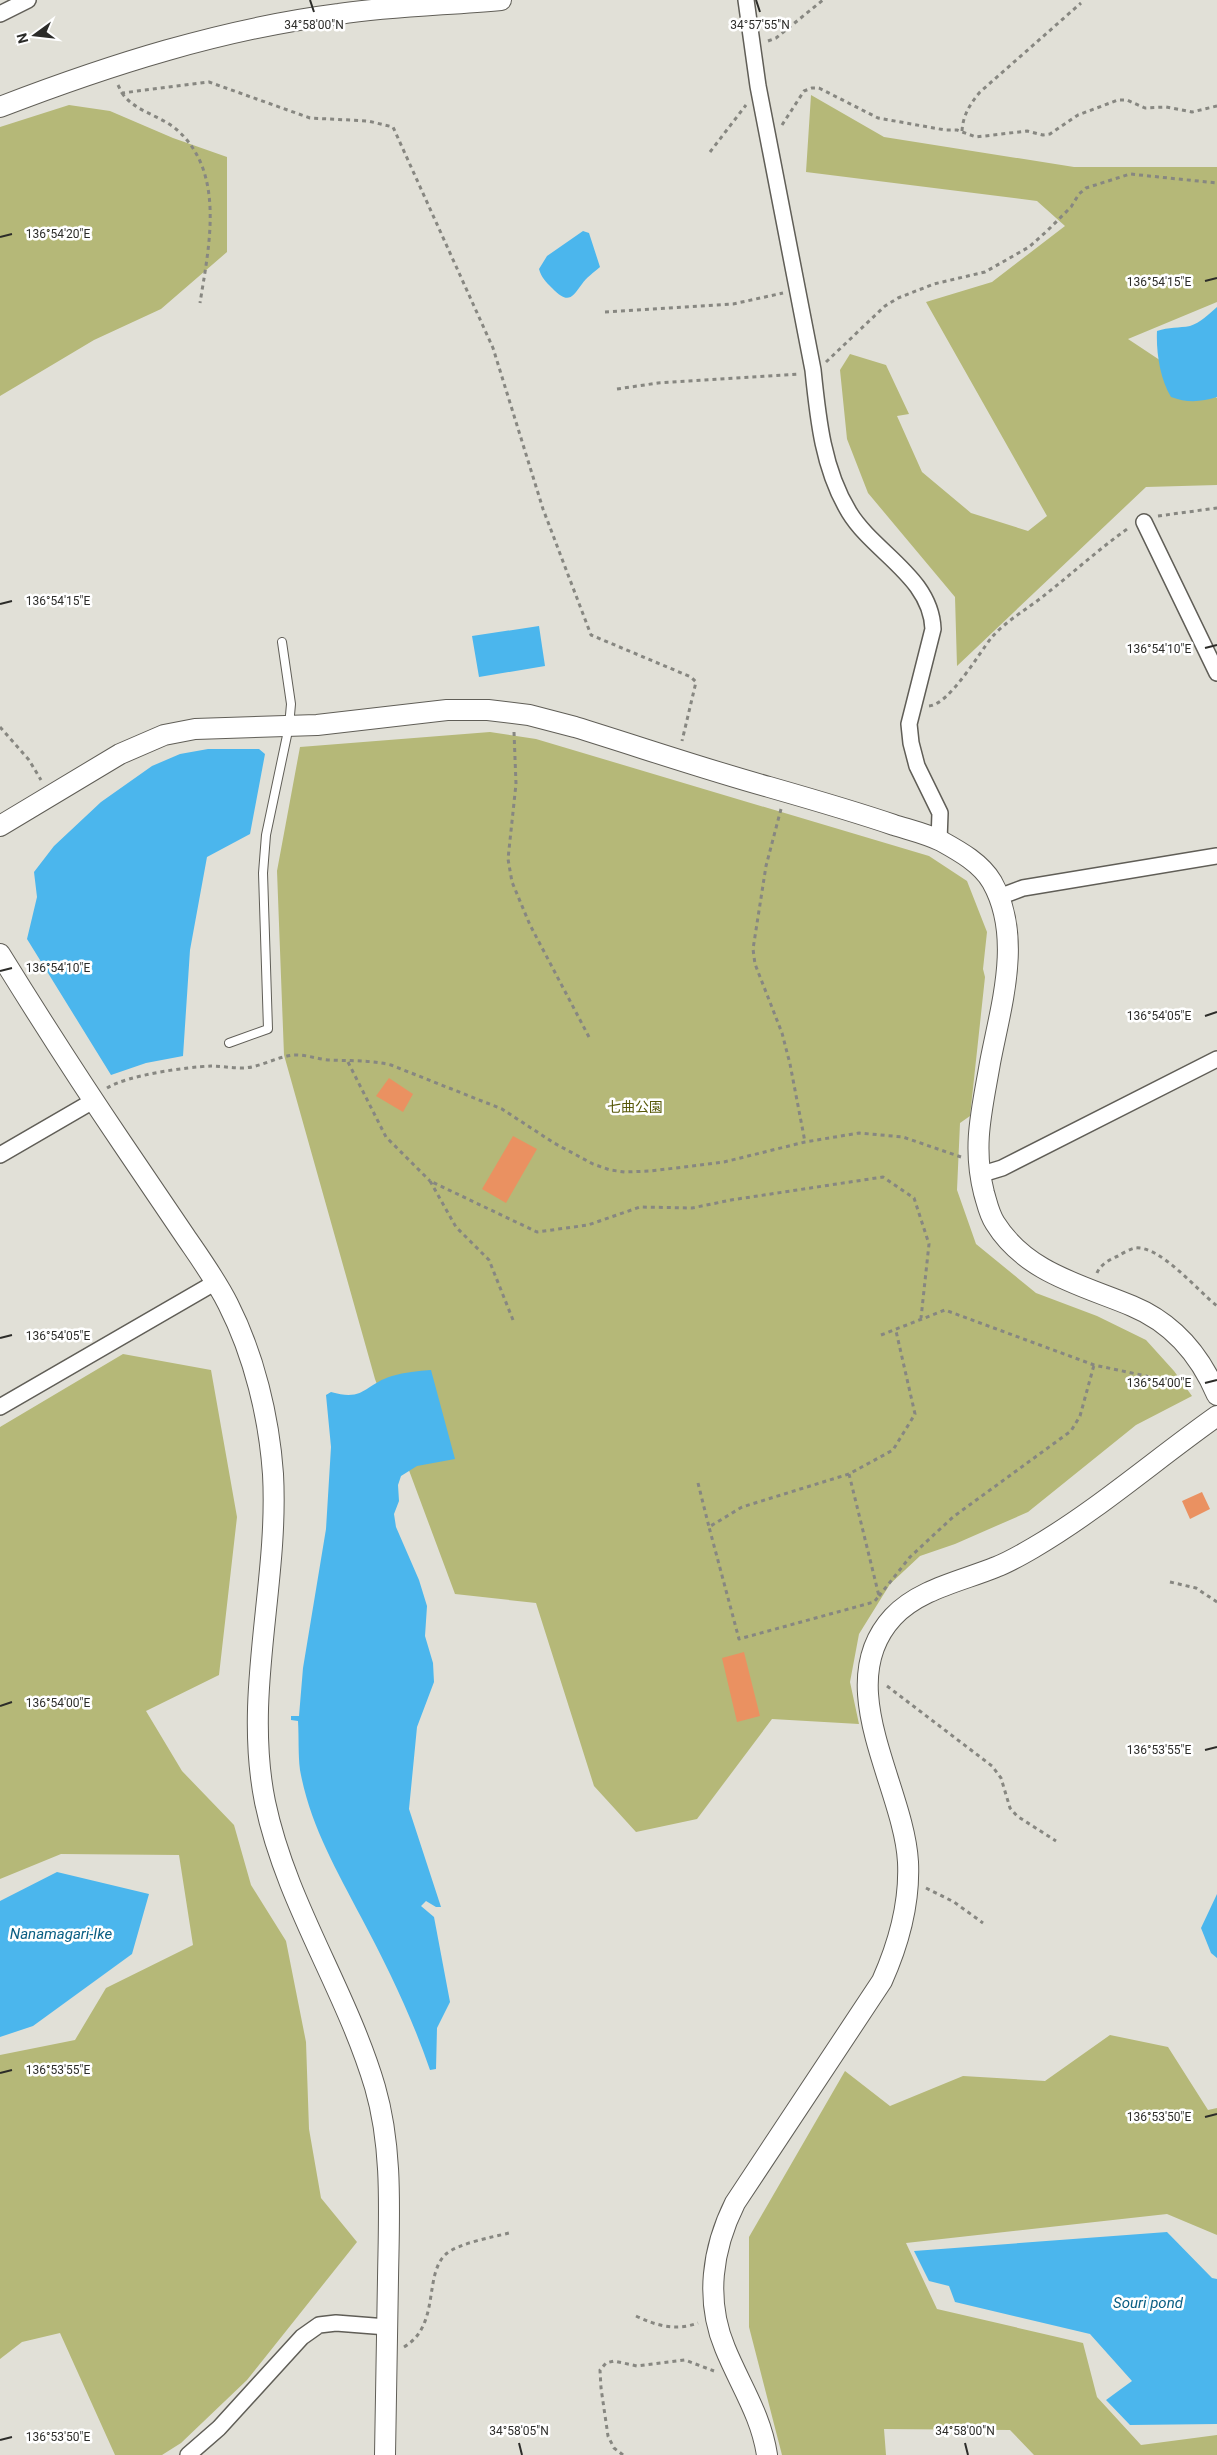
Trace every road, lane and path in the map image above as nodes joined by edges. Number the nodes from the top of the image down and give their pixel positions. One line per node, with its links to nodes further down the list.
1 (28, 0): 6 (street)
2 (501, 0): 8 (street)
3 (746, 0): 7 (street)
4 (823, 0): 7 (path)
5 (1080, 3): 14 (path)
6 (0, 14)
7 (752, 42): 10 (street)
8 (109, 68): 9 (path); 12 (street)
9 (122, 93): 18 (path); 30 (path)
10 (759, 94): 13 (street); 15 (path)
11 (1217, 106): 14 (path)
12 (0, 107)
13 (766, 131): 14 (path); 17 (street)
14 (962, 131)
15 (710, 152)
16 (1217, 183): 20 (path)
17 (797, 289): 19 (path); 20 (street)
18 (200, 303)
19 (606, 312)
20 (813, 372): 21 (path); 26 (street)
21 (617, 389)
22 (1217, 508): 23 (path)
23 (1144, 522): 25 (street); 26 (path)
24 (282, 642): 28 (lane)
25 (1217, 673)
26 (915, 702): 34 (street)
27 (516, 714): 28 (street); 30 (street); 38 (path)
28 (289, 726): 32 (street); 39 (lane)
29 (0, 727): 32 (path)
30 (678, 759): 31 (street)
31 (786, 792): 34 (street); 43 (path)
32 (50, 796): 33 (street)
33 (0, 826)
34 (940, 841): 36 (street)
35 (1217, 856): 36 (street)
36 (998, 897): 45 (street)
37 (0, 954): 42 (street)
38 (589, 1037)
39 (229, 1042)
40 (1217, 1059): 45 (street)
41 (348, 1062): 42 (path); 43 (path); 46 (path)
42 (93, 1101): 44 (street); 47 (street)
43 (804, 1142): 45 (path)
44 (0, 1155)
45 (978, 1167): 48 (street)
46 (430, 1181): 50 (path); 51 (path)
47 (216, 1282): 57 (street); 72 (street)
48 (1090, 1292): 49 (path); 56 (street)
49 (1217, 1306)
50 (921, 1318): 52 (path); 54 (path)
51 (513, 1320)
52 (896, 1331): 53 (path); 59 (path)
53 (881, 1335)
54 (1094, 1365): 55 (path); 63 (path)
55 (1160, 1382)
56 (1217, 1395)
57 (0, 1407)
58 (1217, 1416): 65 (street)
59 (849, 1474): 61 (path); 63 (path)
60 (698, 1483): 61 (path)
61 (709, 1527): 63 (path)
62 (1170, 1582): 64 (path)
63 (879, 1596)
64 (1217, 1602)
65 (869, 1680): 66 (path); 67 (street)
66 (1056, 1841)
67 (907, 1886): 68 (path); 71 (street)
68 (983, 1923)
69 (509, 2233): 72 (path)
70 (636, 2316): 71 (path)
71 (716, 2317): 73 (street)
72 (387, 2336): 74 (street); 75 (street)
73 (734, 2368): 76 (path); 77 (street)
74 (188, 2455)
75 (385, 2455)
76 (623, 2455)
77 (767, 2455)

